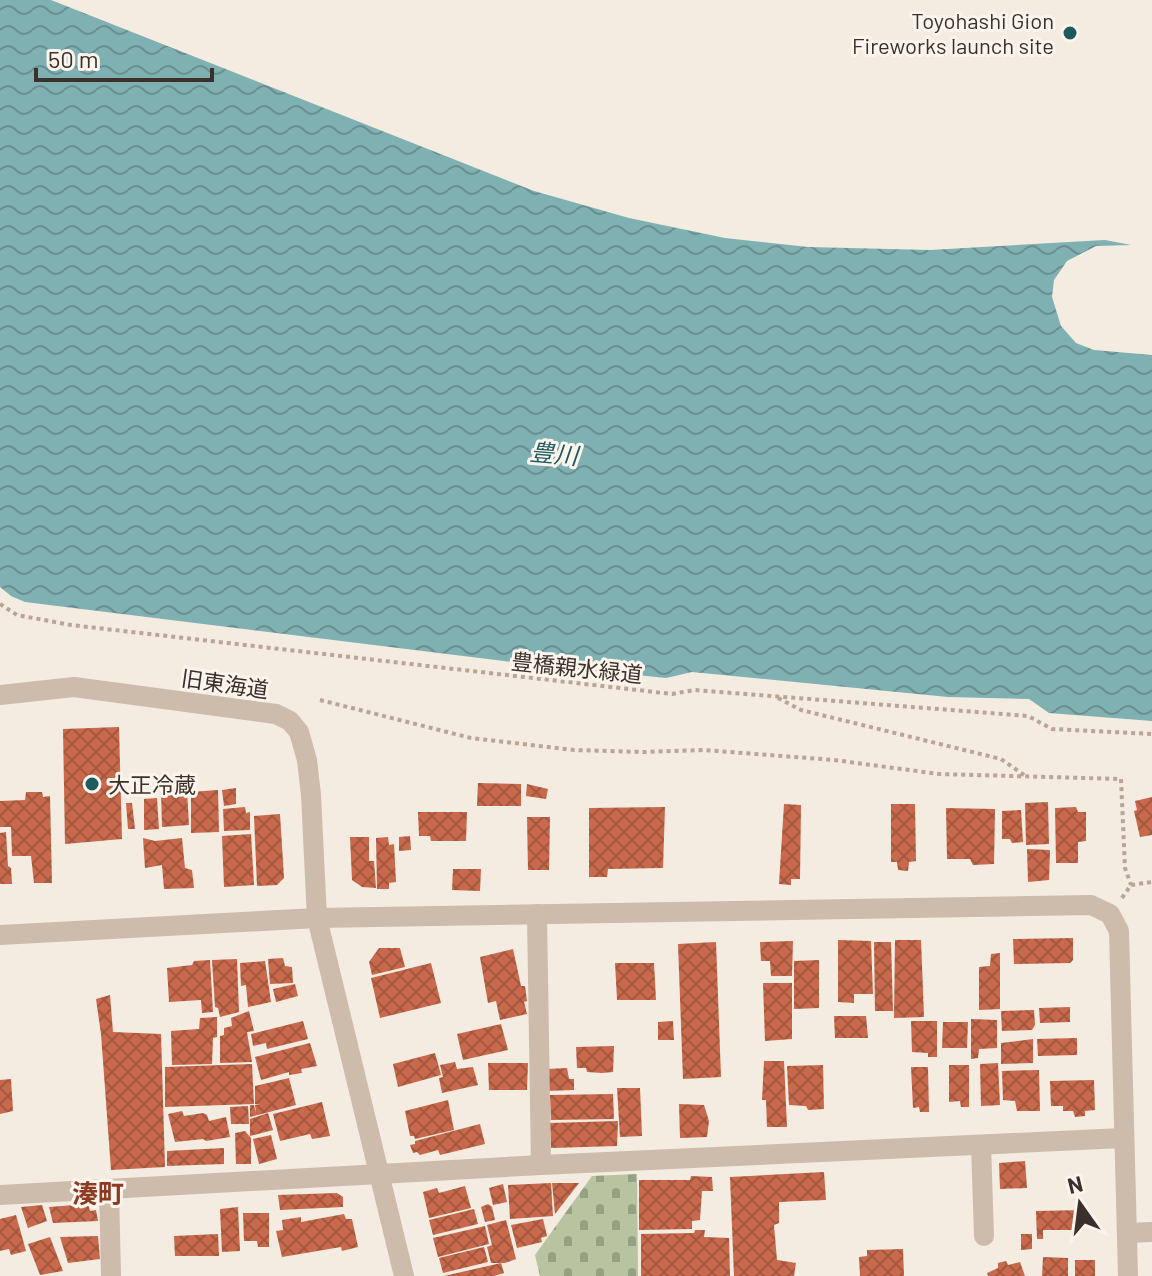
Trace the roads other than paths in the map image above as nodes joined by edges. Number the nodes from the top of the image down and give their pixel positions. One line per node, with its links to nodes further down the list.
1 (0, 695): 3 (street, 旧東海道)
2 (537, 914): 3 (street); 5 (street); 7 (street)
3 (317, 918): 4 (street); 8 (street, 旧東海道)
4 (0, 935)
5 (1123, 1138): 6 (street); 12 (street)
6 (981, 1145): 7 (street); 13 (street)
7 (541, 1165): 8 (street)
8 (381, 1175): 9 (street); 15 (street, 旧東海道)
9 (109, 1189): 10 (street); 14 (street)
10 (0, 1195)
11 (1152, 1232): 12 (street)
12 (1127, 1233): 16 (street)
13 (984, 1236)
14 (111, 1276)
15 (404, 1276)
16 (1128, 1276)

